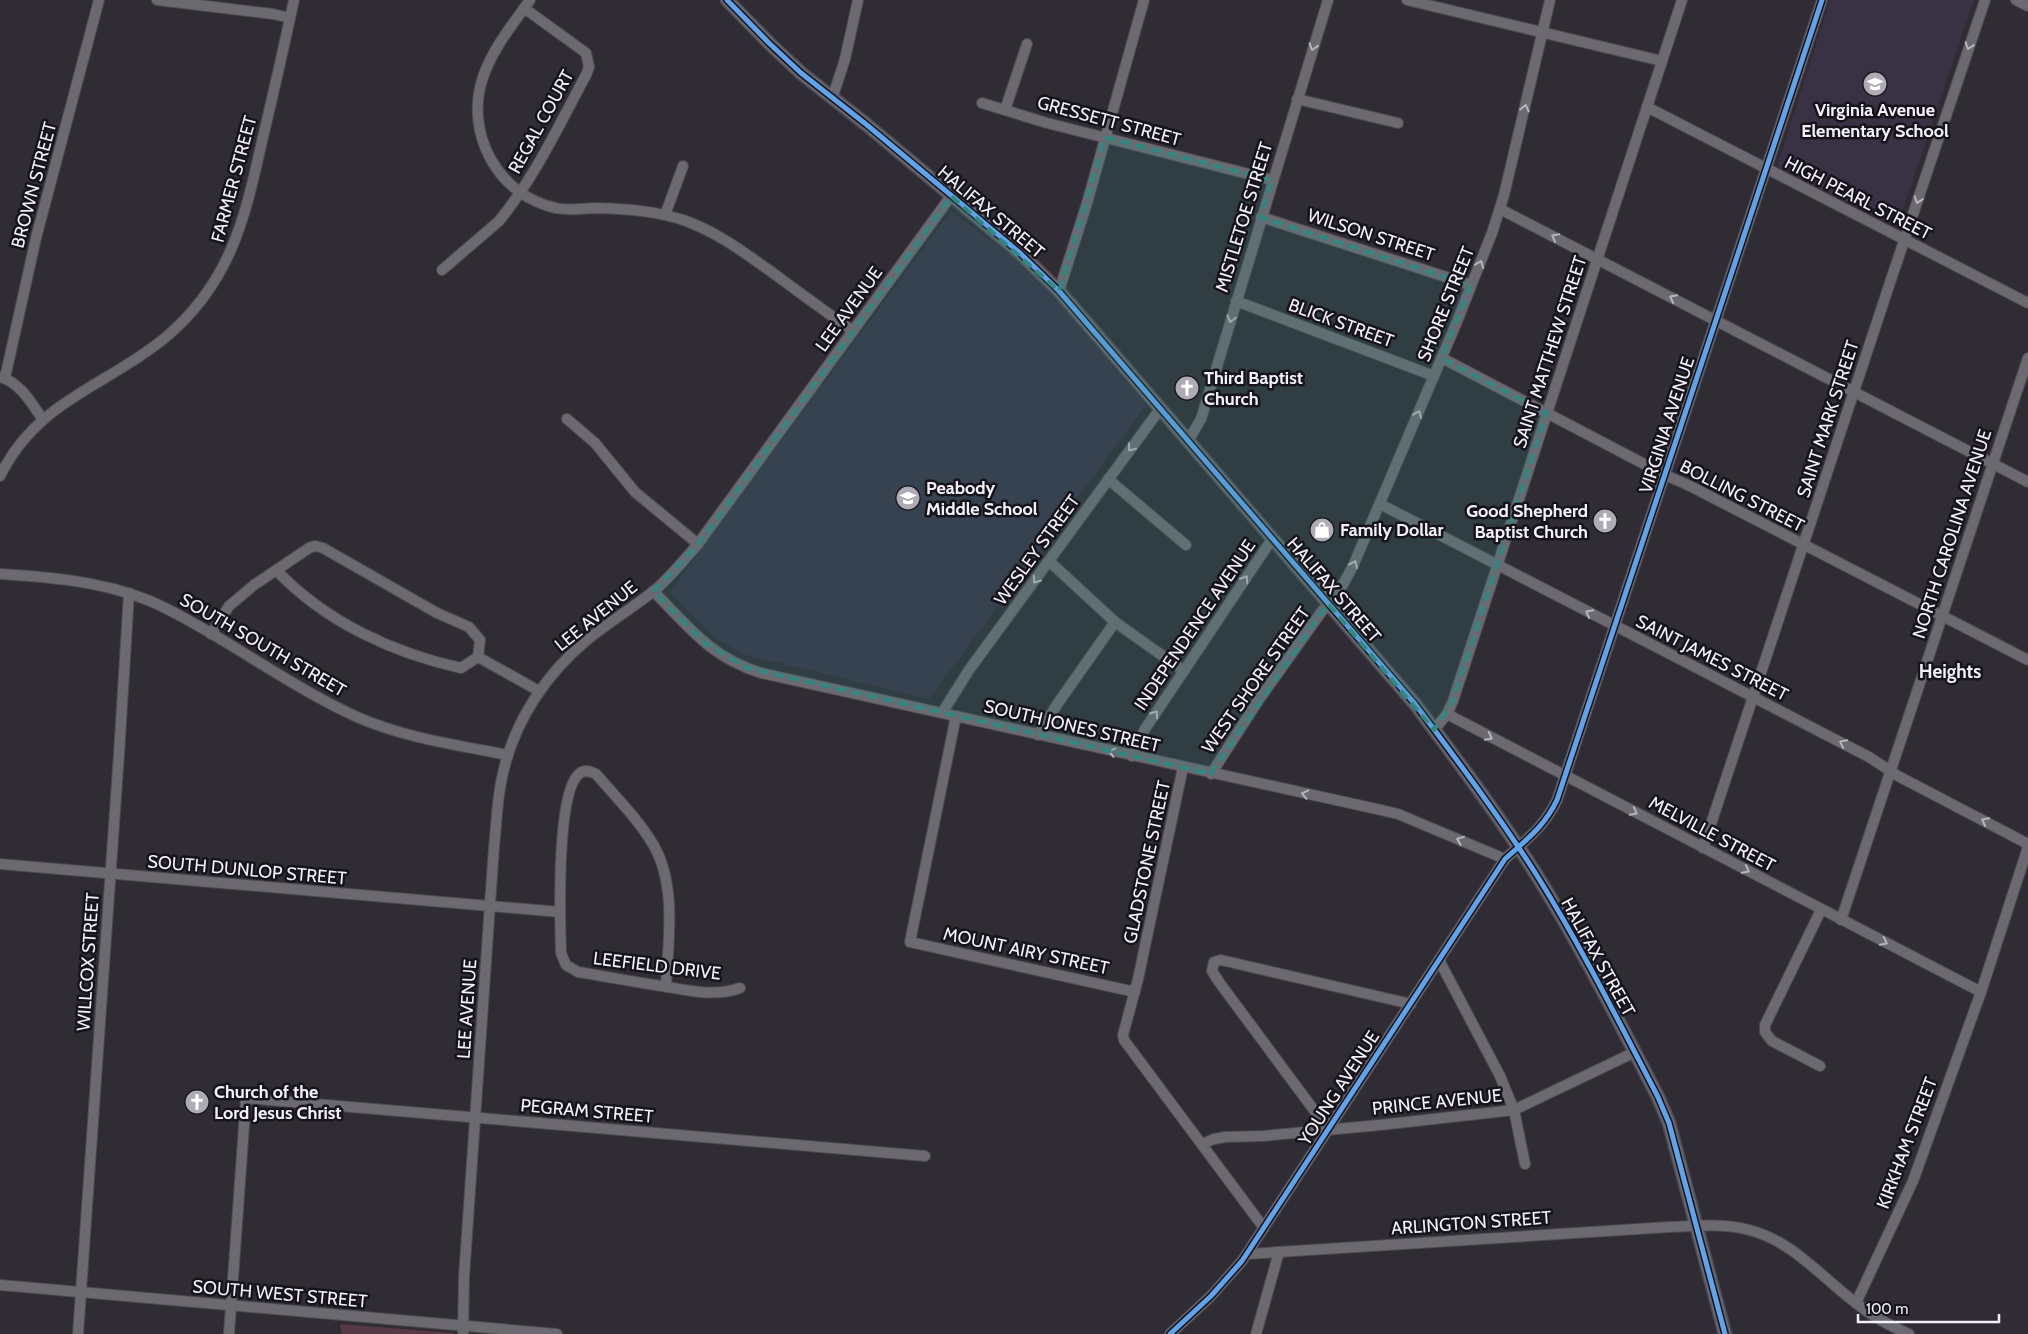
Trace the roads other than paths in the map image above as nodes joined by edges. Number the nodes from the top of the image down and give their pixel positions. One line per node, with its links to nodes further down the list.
1 (99, 0): 47 (street, BROWN STREET)
2 (157, 0): 16 (street)
3 (294, 0): 16 (street, FARMER STREET)
4 (727, 0): 20 (main road, HALIFAX STREET)
5 (1144, 0): 26 (street)
6 (1328, 0): 21 (street, MISTLETOE STREET, one-way to 21)
7 (1407, 0): 17 (street)
8 (1550, 0): 17 (street, SHORE STREET)
9 (1682, 0): 19 (street, SAINT MATTHEW STREET)
10 (1822, 0): 28 (street, VIRGINIA AVENUE)
11 (1984, 0): 35 (street, SAINT MARK STREET, one-way to 35)
12 (2016, 0): 15 (street)
13 (858, 2): 20 (street)
14 (527, 4): 30 (street); 30 (street, REGAL COURT)
15 (2028, 6)
16 (290, 18): 52 (street, FARMER STREET)
17 (1542, 32): 19 (street); 32 (street, SHORE STREET, one-way to 17)
18 (1027, 44): 24 (street)
19 (1662, 61): 23 (street, SAINT MATTHEW STREET)
20 (832, 99): 31 (main road, HALIFAX STREET)
21 (1297, 99): 25 (street); 29 (street, MISTLETOE STREET)
22 (982, 103): 24 (street, GRESSETT STREET)
23 (1647, 107): 28 (street, HIGH PEARL STREET); 36 (street, SAINT MATTHEW STREET)
24 (1005, 110): 26 (street, GRESSETT STREET)
25 (1398, 123)
26 (1105, 137): 29 (street, GRESSETT STREET); 39 (street)
27 (683, 166): 33 (street)
28 (1767, 169): 35 (street, HIGH PEARL STREET); 42 (street, VIRGINIA AVENUE)
29 (1272, 180): 34 (street, MISTLETOE STREET)
30 (520, 194): 33 (street); 37 (street, REGAL COURT)
31 (952, 196): 39 (main road, HALIFAX STREET); 43 (street, LEE AVENUE)
32 (1500, 209): 36 (street, one-way to 32); 38 (street, SHORE STREET, one-way to 32)
33 (665, 215): 43 (street)
34 (1261, 216): 38 (street, WILSON STREET); 40 (street, MISTLETOE STREET)
35 (1904, 240): 41 (street, HIGH PEARL STREET); 48 (street, SAINT MARK STREET)
36 (1598, 260): 42 (street, one-way to 36); 50 (street, SAINT MATTHEW STREET)
37 (442, 270)
38 (1472, 285): 44 (street, SHORE STREET)
39 (1059, 291): 49 (main road, HALIFAX STREET)
40 (1236, 301): 46 (street, BLICK STREET); 53 (street, MISTLETOE STREET, one-way to 53)
41 (2028, 303)
42 (1716, 321): 48 (street); 55 (street, VIRGINIA AVENUE)
43 (853, 331): 61 (street, LEE AVENUE)
44 (1442, 358): 46 (street, SHORE STREET); 50 (street, BOLLING STREET)
45 (2028, 358): 54 (street, NORTH CAROLINA AVENUE)
46 (1434, 376): 59 (street, SHORE STREET, one-way to 46)
47 (3, 378): 52 (street)
48 (1854, 390): 54 (street); 63 (street, SAINT MARK STREET)
49 (1160, 409): 53 (main road, HALIFAX STREET); 57 (street, WESLEY STREET, one-way to 57)
50 (1547, 413): 55 (street, BOLLING STREET); 65 (street, SAINT MATTHEW STREET)
51 (567, 419): 61 (street)
52 (43, 420): 56 (street, FARMER STREET)
53 (1188, 441): 60 (main road, HALIFAX STREET)
54 (1993, 464): 58 (street); 71 (street, NORTH CAROLINA AVENUE)
55 (1665, 475): 63 (street, BOLLING STREET); 73 (street, VIRGINIA AVENUE)
56 (0, 476)
57 (1108, 479): 62 (street); 64 (street, WESLEY STREET)
58 (2028, 482)
59 (1380, 504): 65 (street, SAINT JAMES STREET); 70 (street, SHORE STREET, one-way to 59)
60 (1272, 539): 70 (main road, HALIFAX STREET); 77 (street, INDEPENDENCE AVENUE, one-way to 60)
61 (698, 544): 68 (street, LEE AVENUE)
62 (1186, 546)
63 (1804, 546): 71 (street, BOLLING STREET); 79 (street, SAINT MARK STREET)
64 (1049, 562): 72 (street); 80 (street, WESLEY STREET, one-way to 80)
65 (1497, 566): 73 (street, SAINT JAMES STREET, one-way to 65); 81 (street, SAINT MATTHEW STREET)
66 (277, 571): 74 (street); 75 (street); 75 (street)
67 (0, 574): 69 (street, SOUTH SOUTH STREET)
68 (653, 591): 78 (street, LEE AVENUE); 80 (street, SOUTH JONES STREET)
69 (129, 593): 74 (street, SOUTH SOUTH STREET); 96 (street, WILLCOX STREET)
70 (1329, 605): 83 (main road, HALIFAX STREET); 89 (street, WEST SHORE STREET)
71 (1942, 616): 76 (street, BOLLING STREET); 88 (street, NORTH CAROLINA AVENUE)
72 (1115, 622): 77 (street); 84 (street)
73 (1615, 626): 79 (street, SAINT JAMES STREET); 90 (street, VIRGINIA AVENUE)
74 (211, 634): 85 (street, SOUTH SOUTH STREET)
75 (478, 657): 78 (street)
76 (2028, 660)
77 (1184, 671): 86 (street, INDEPENDENCE AVENUE, one-way to 77)
78 (540, 691): 85 (street, LEE AVENUE)
79 (1753, 697): 88 (street, SAINT JAMES STREET, one-way to 79); 93 (street, SAINT MARK STREET)
80 (942, 713): 82 (street, SOUTH JONES STREET)
81 (1447, 714): 83 (street); 90 (street, MELVILLE STREET, one-way to 90)
82 (956, 716): 84 (street, SOUTH JONES STREET); 104 (street, MOUNT AIRY STREET)
83 (1434, 730): 92 (main road, HALIFAX STREET)
84 (1038, 735): 86 (street, SOUTH JONES STREET, one-way to 84)
85 (508, 755): 97 (street, LEE AVENUE)
86 (1132, 756): 87 (street, SOUTH JONES STREET)
87 (1183, 768): 89 (street, SOUTH JONES STREET); 104 (street, GLADSTONE STREET)
88 (1891, 771): 91 (street, SAINT JAMES STREET, one-way to 88); 100 (street, NORTH CAROLINA AVENUE)
89 (1211, 774): 94 (street, SOUTH JONES STREET, one-way to 89)
90 (1566, 776): 92 (street, VIRGINIA AVENUE); 93 (street, MELVILLE STREET, one-way to 93)
91 (2028, 846): 105 (street, KIRKHAM STREET)
92 (1518, 847): 94 (street, YOUNG AVENUE); 107 (main road, HALIFAX STREET)
93 (1703, 848): 98 (street, MELVILLE STREET, one-way to 98)
94 (1505, 859): 101 (street, YOUNG AVENUE)
95 (0, 864): 96 (street, SOUTH DUNLOP STREET)
96 (111, 874): 97 (street, SOUTH DUNLOP STREET); 120 (street, WILLCOX STREET)
97 (490, 906): 99 (street, SOUTH DUNLOP STREET); 110 (street, LEE AVENUE)
98 (1821, 910): 100 (street, MELVILLE STREET); 108 (street)
99 (560, 912): 102 (street, LEEFIELD DRIVE); 102 (street)
100 (1841, 920): 105 (street, MELVILLE STREET, one-way to 105)
101 (1439, 960): 106 (street, YOUNG AVENUE); 109 (street)
102 (666, 987): 103 (street, LEEFIELD DRIVE)
103 (740, 988)
104 (1135, 992): 112 (street)
105 (1981, 992): 121 (street, KIRKHAM STREET)
106 (1411, 1004): 111 (street, YOUNG AVENUE); 111 (street)
107 (1635, 1052): 109 (street, PRINCE AVENUE); 115 (main road, HALIFAX STREET)
108 (1820, 1066)
109 (1514, 1110): 111 (street, PRINCE AVENUE); 114 (street)
110 (476, 1118): 113 (street, PEGRAM STREET); 122 (street, PEGRAM STREET); 123 (street, LEE AVENUE)
111 (1328, 1129): 112 (street, PRINCE AVENUE); 116 (street, YOUNG AVENUE)
112 (1202, 1144): 116 (street)
113 (925, 1156)
114 (1525, 1164)
115 (1697, 1226): 117 (street, ARLINGTON STREET); 121 (street, ARLINGTON STREET); 129 (main road, HALIFAX STREET)
116 (1264, 1228): 118 (street, YOUNG AVENUE)
117 (1279, 1252): 118 (street, ARLINGTON STREET); 128 (street)
118 (1247, 1254): 127 (street, YOUNG AVENUE)
119 (0, 1285): 120 (street, SOUTH WEST STREET)
120 (81, 1292): 122 (street, SOUTH WEST STREET); 124 (street, WILLCOX STREET)
121 (1856, 1303): 130 (street, ARLINGTON STREET)
122 (232, 1306): 123 (street, SOUTH WEST STREET); 125 (street)
123 (464, 1330): 126 (street, SOUTH WEST STREET)
124 (78, 1334)
125 (229, 1334)
126 (557, 1334)
127 (1170, 1334)
128 (1256, 1334)
129 (1725, 1334)
130 (1908, 1334)

